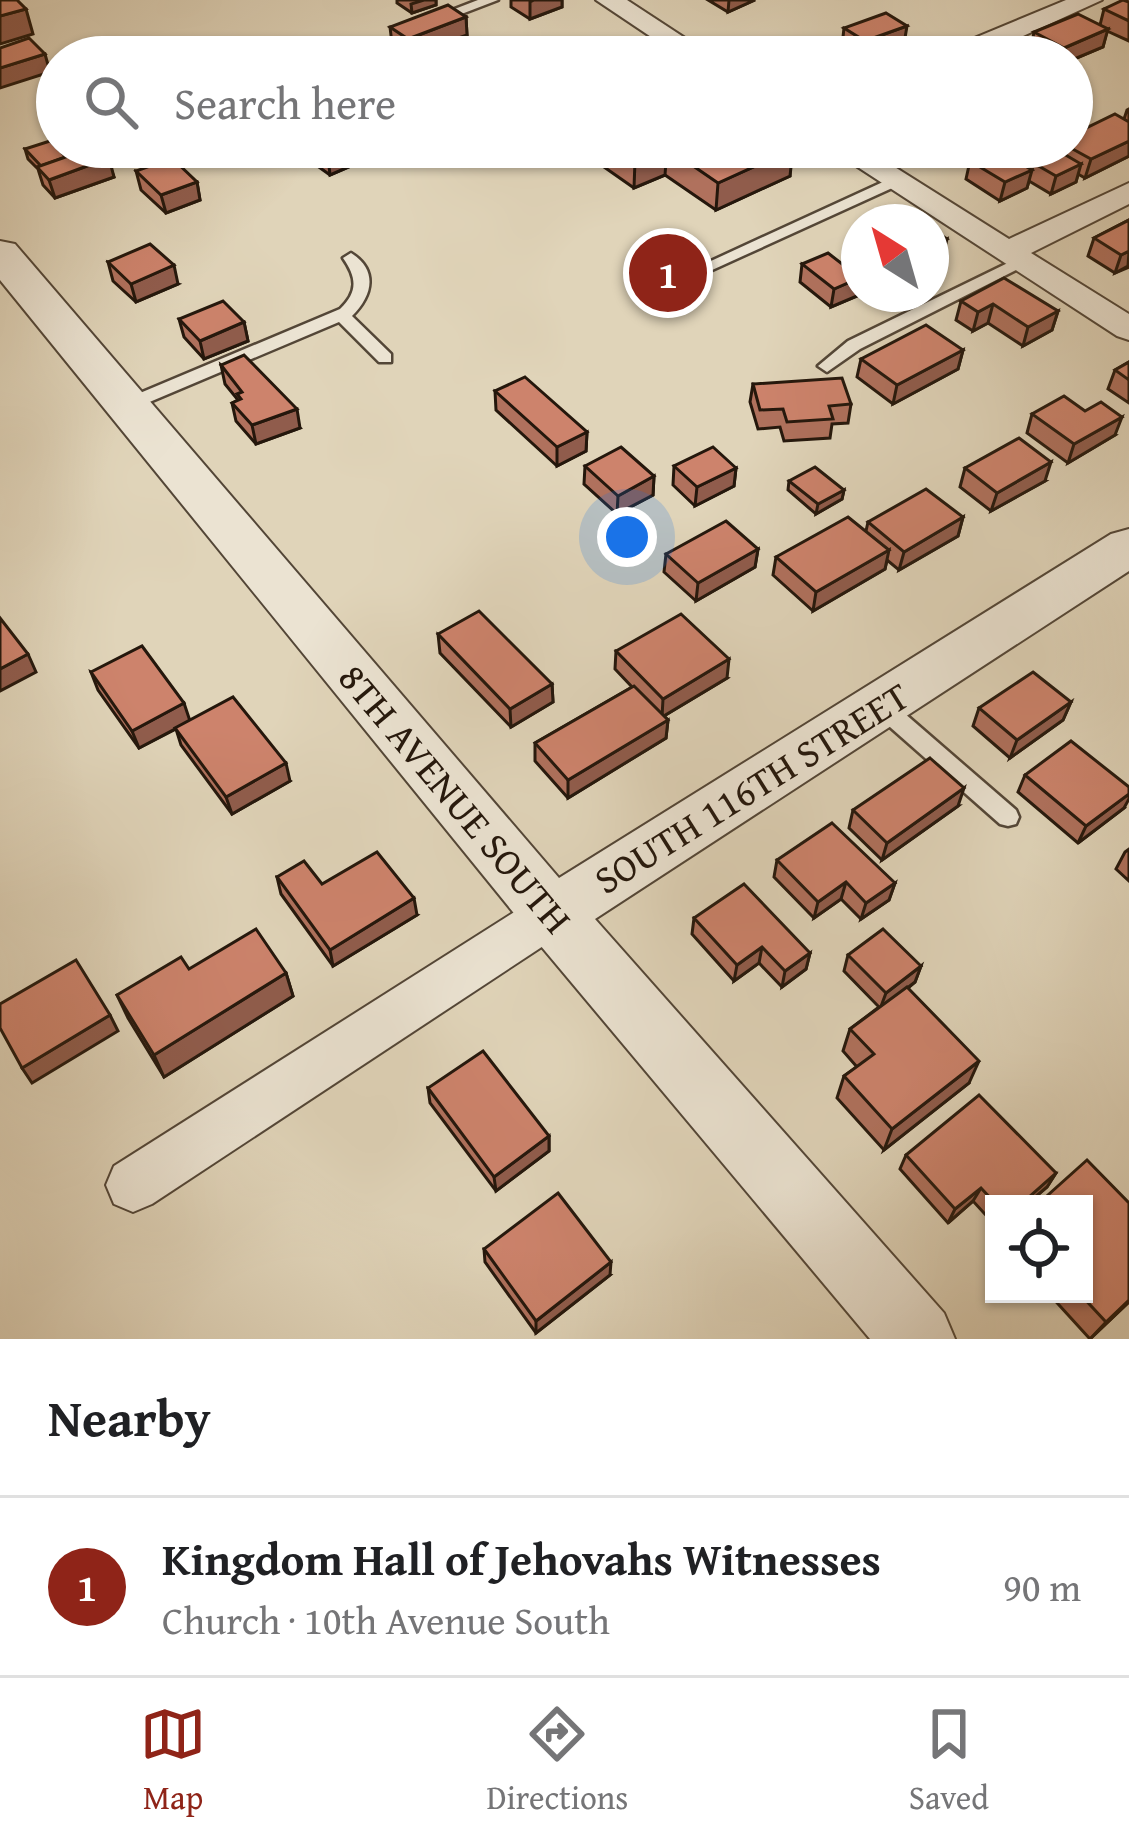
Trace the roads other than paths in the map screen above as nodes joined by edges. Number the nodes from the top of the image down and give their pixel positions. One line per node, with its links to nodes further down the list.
1 (491, 0): 4 (lane)
2 (609, 0): 5 (street)
3 (1089, 0): 6 (street)
4 (426, 23)
5 (666, 36)
6 (1003, 36)
7 (875, 168): 8 (street)
8 (896, 181): 11 (street); 13 (lane)
9 (1129, 192): 11 (street)
10 (0, 253): 18 (street, 8TH AVENUE SOUTH)
11 (1015, 257): 15 (street); 17 (lane)
12 (352, 258): 14 (lane)
13 (670, 283)
14 (341, 315): 16 (lane); 18 (lane)
15 (1129, 329)
16 (385, 358)
17 (827, 366)
18 (127, 405): 22 (street, 8TH AVENUE SOUTH)
19 (1129, 548): 20 (street, SOUTH 116TH STREET)
20 (880, 705): 21 (lane); 22 (street, SOUTH 116TH STREET)
21 (1008, 817)
22 (552, 914): 23 (street, SOUTH 116TH STREET); 24 (street, 8TH AVENUE SOUTH)
23 (133, 1185)
24 (918, 1339)

